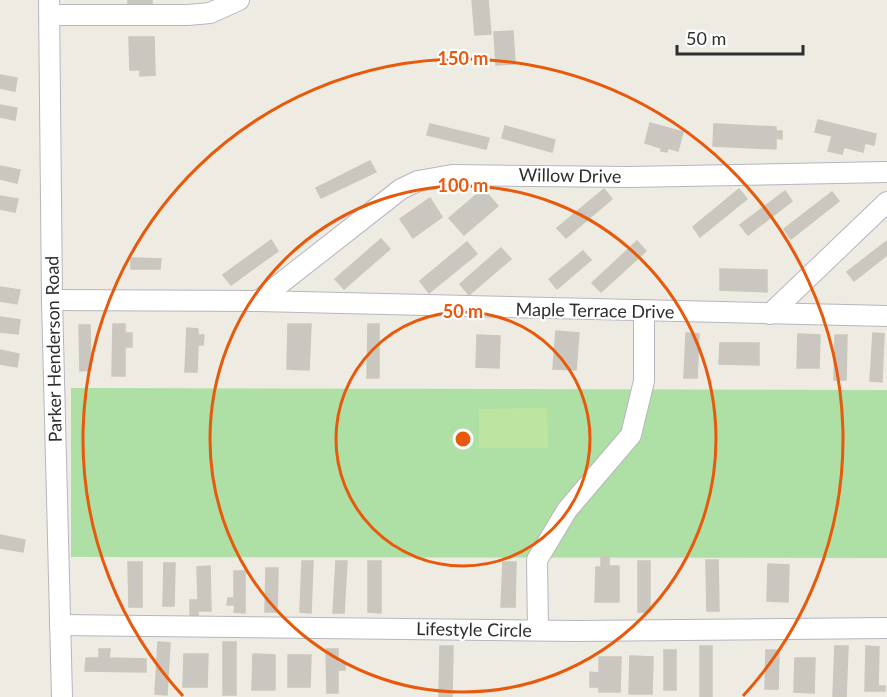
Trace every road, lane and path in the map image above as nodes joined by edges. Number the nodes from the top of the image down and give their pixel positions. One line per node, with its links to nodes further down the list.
1 (239, 0): 2 (street)
2 (50, 7): 5 (street, Parker Henderson Road)
3 (887, 172): 6 (street, Willow Drive)
4 (887, 202): 8 (street)
5 (52, 300): 6 (street, Maple Terrace Drive); 10 (street, Parker Henderson Road)
6 (258, 301): 7 (street, Maple Terrace Drive)
7 (644, 312): 8 (street, Maple Terrace Drive); 12 (street)
8 (770, 314): 9 (street, Maple Terrace Drive)
9 (887, 316)
10 (60, 624): 12 (street, Lifestyle Circle); 13 (street, Parker Henderson Road)
11 (887, 628): 12 (street, Lifestyle Circle)
12 (538, 630)
13 (62, 697)

